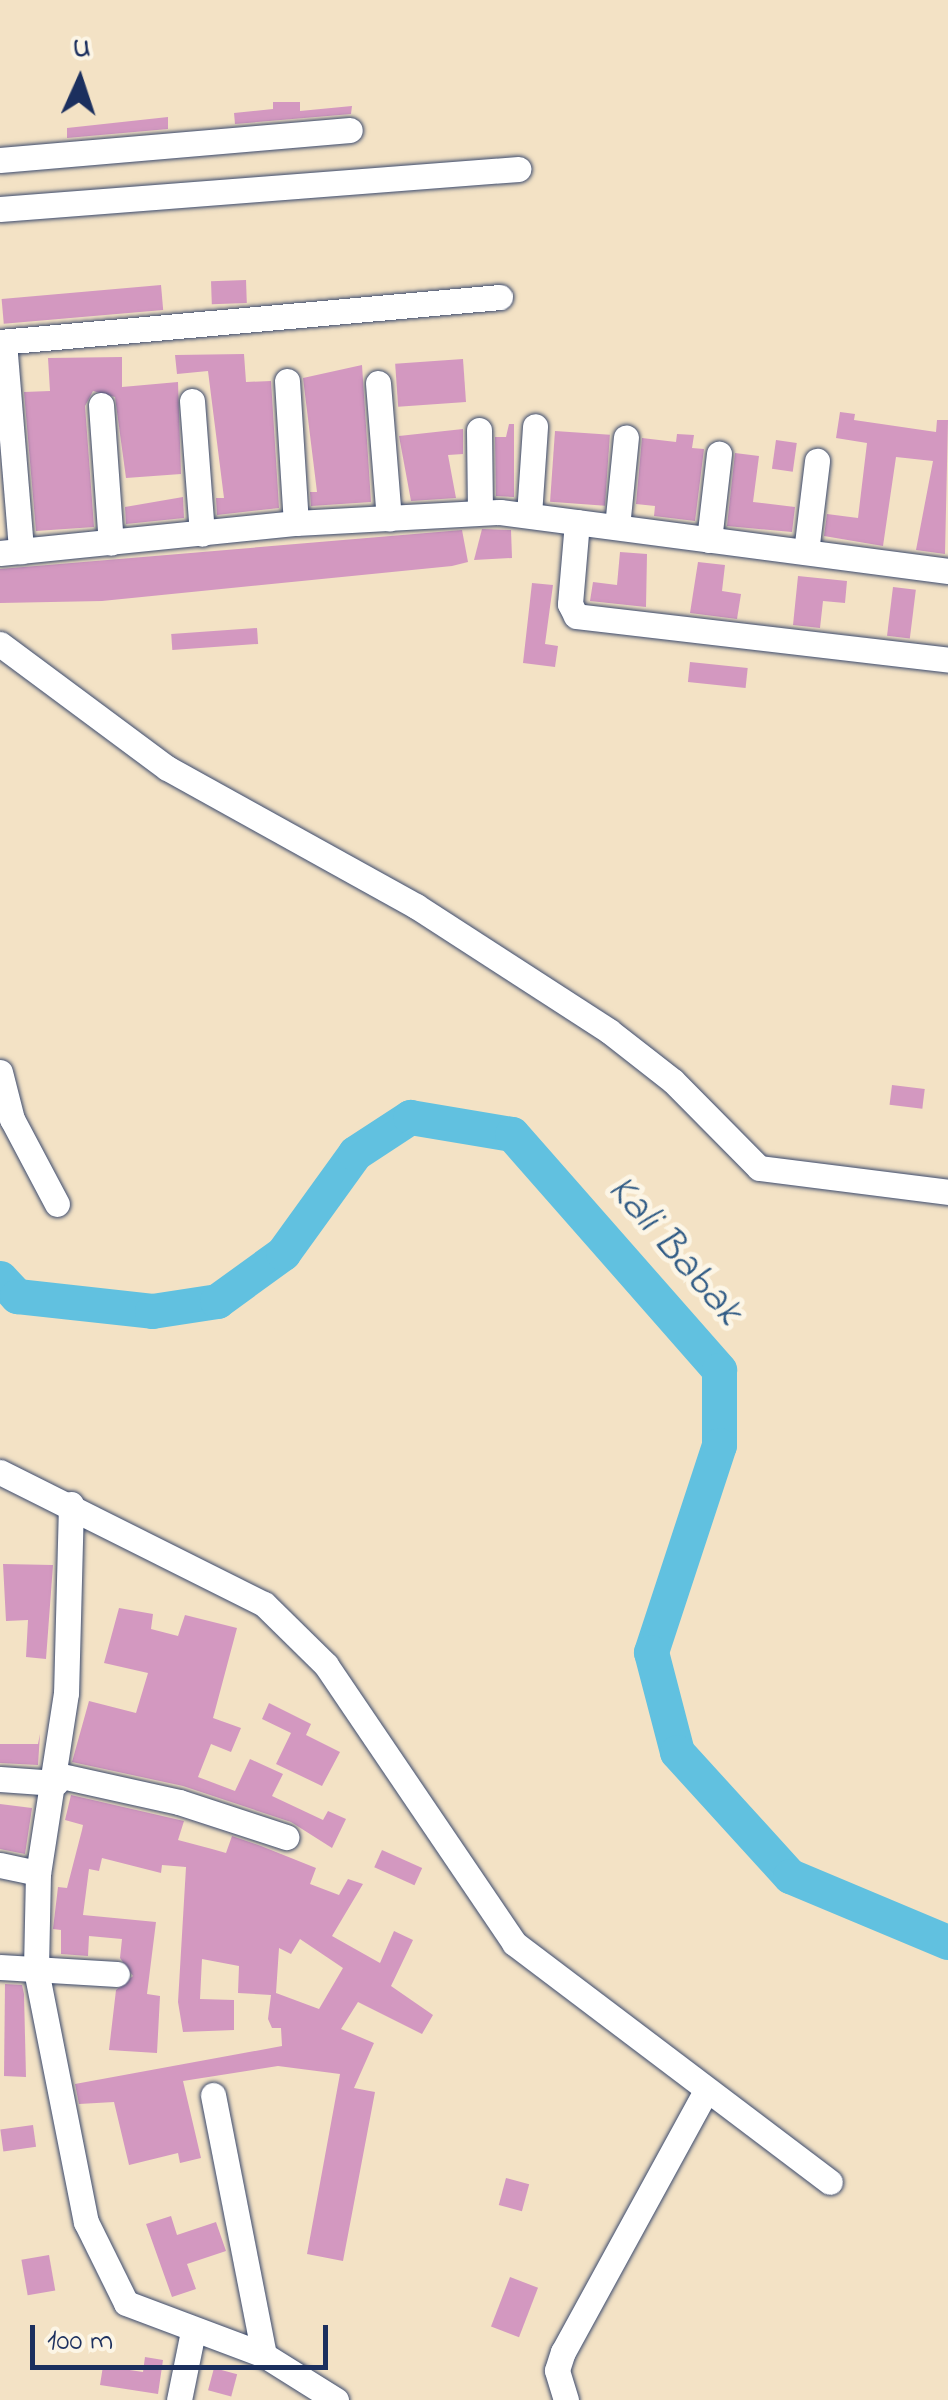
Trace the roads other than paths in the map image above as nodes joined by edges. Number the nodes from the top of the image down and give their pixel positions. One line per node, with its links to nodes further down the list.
1 (350, 130): 2 (street)
2 (0, 160)
3 (518, 168): 4 (street)
4 (0, 209)
5 (500, 297): 6 (street)
6 (2, 342): 25 (street)
7 (288, 381): 20 (street)
8 (378, 384): 18 (street)
9 (192, 402): 22 (street)
10 (101, 404): 24 (street)
11 (535, 426): 17 (street)
12 (479, 430): 16 (street)
13 (626, 437): 21 (street)
14 (718, 454): 23 (street)
15 (816, 461): 26 (street)
16 (480, 512): 17 (street); 18 (street)
17 (529, 515): 19 (street)
18 (389, 518): 20 (street)
19 (578, 522): 21 (street); 29 (street)
20 (296, 523): 22 (street)
21 (617, 527): 23 (street)
22 (202, 534): 24 (street)
23 (710, 540): 26 (street)
24 (112, 544): 25 (street)
25 (10, 552)
26 (806, 552): 27 (street)
27 (948, 571)
28 (0, 644): 31 (street)
29 (948, 660)
30 (0, 1072): 32 (street)
31 (948, 1192)
32 (57, 1204)
33 (0, 1472): 34 (street)
34 (71, 1504): 36 (street); 43 (street)
35 (0, 1778): 36 (street)
36 (57, 1779): 37 (street); 39 (street)
37 (286, 1838)
38 (0, 1865): 39 (street)
39 (38, 1873): 41 (street)
40 (0, 1967): 41 (street)
41 (36, 1970): 42 (street); 46 (street)
42 (117, 1974)
43 (706, 2090): 45 (street); 50 (street)
44 (213, 2095): 47 (street)
45 (830, 2182)
46 (193, 2331): 47 (street); 48 (street)
47 (264, 2356): 49 (street)
48 (179, 2400)
49 (336, 2400)
50 (566, 2400)

